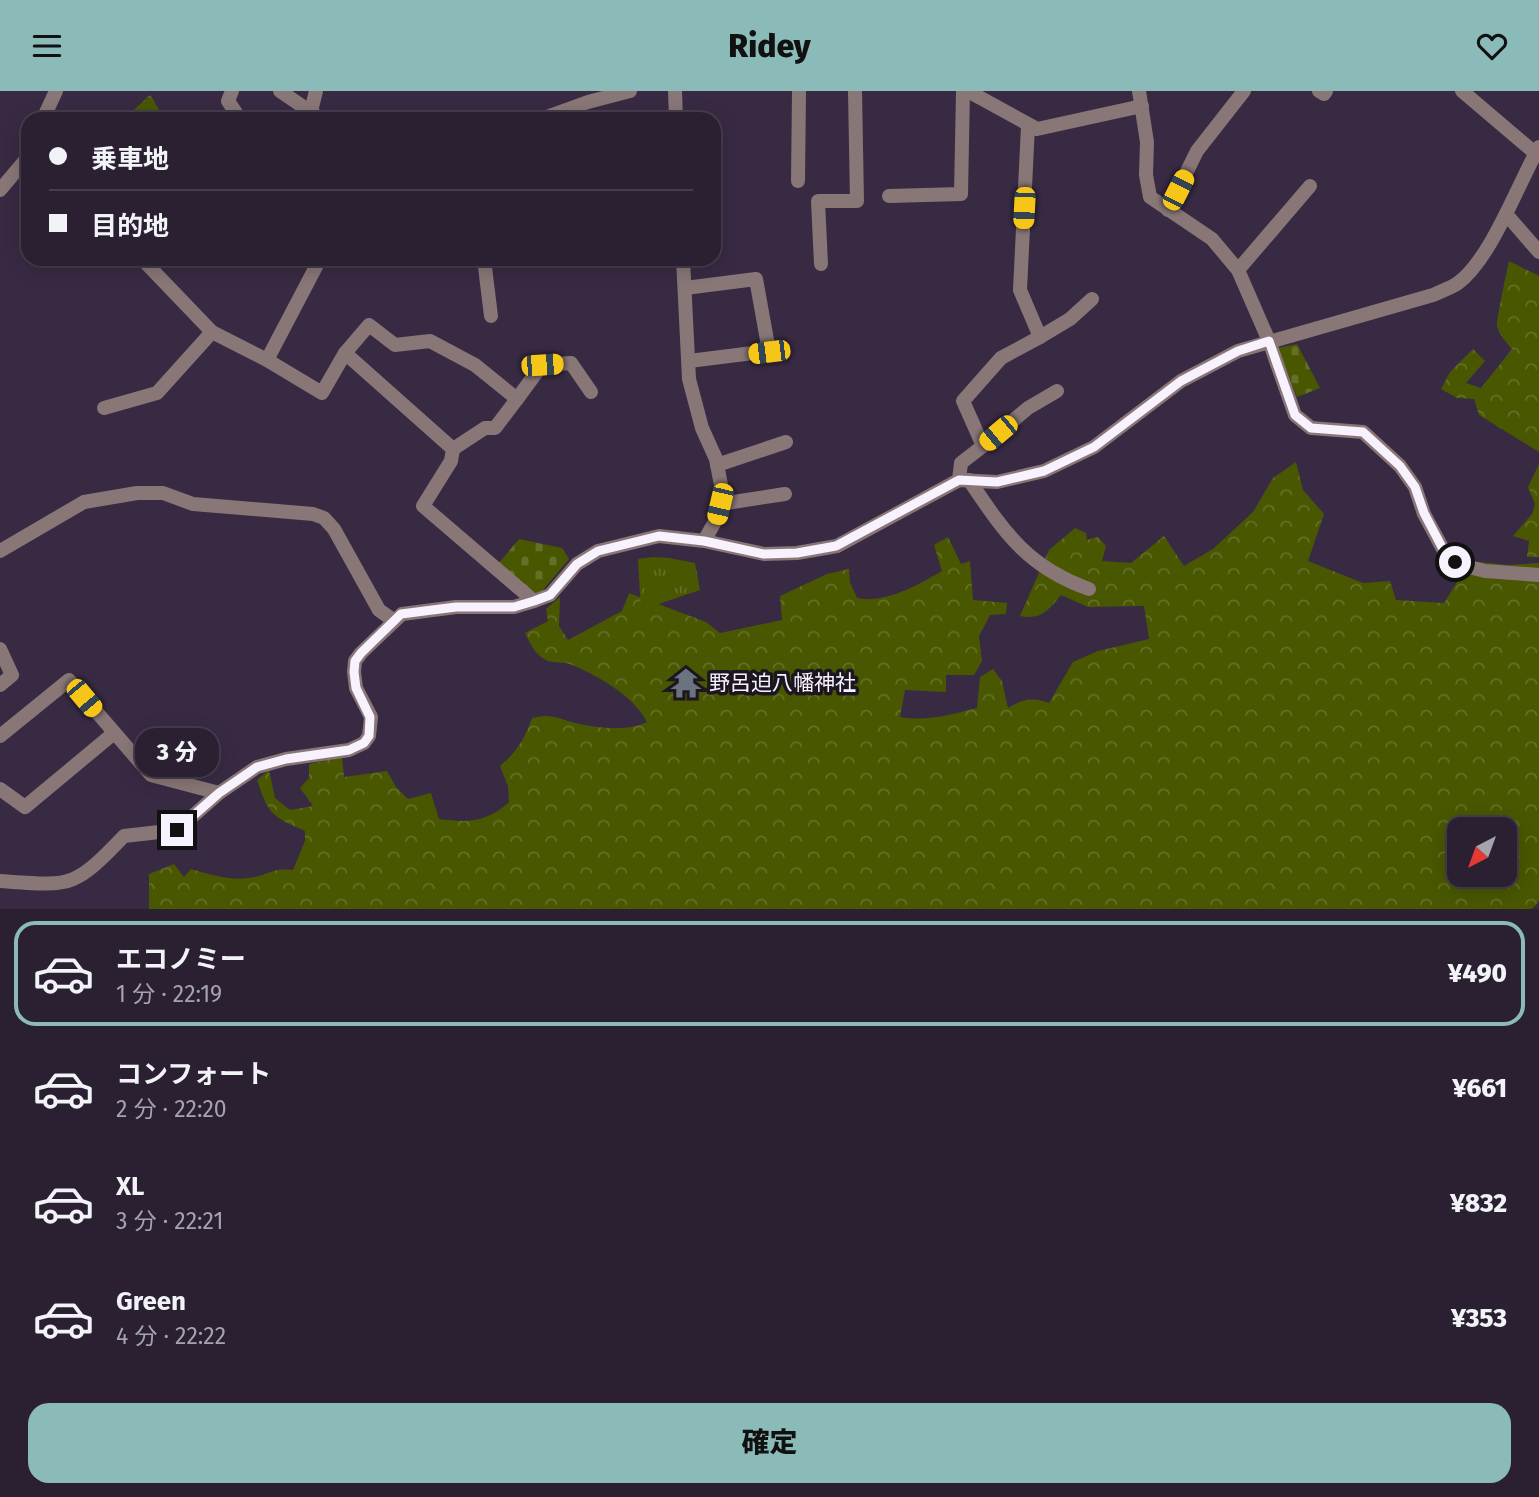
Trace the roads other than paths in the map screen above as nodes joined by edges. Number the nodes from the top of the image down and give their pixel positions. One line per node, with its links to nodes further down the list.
1 (55, 91): 16 (street)
2 (232, 91): 17 (street)
3 (280, 91): 18 (street)
4 (316, 91): 19 (street)
5 (630, 91): 15 (street)
6 (675, 91): 21 (street)
7 (799, 91): 25 (street)
8 (855, 91): 32 (street)
9 (965, 91): 22 (street); 28 (street)
10 (1244, 91): 29 (street)
11 (1319, 91): 12 (street)
12 (1326, 91)
13 (1462, 91): 23 (street)
14 (1141, 95): 22 (street); 29 (street)
15 (588, 96): 20 (street)
16 (46, 112)
17 (235, 112)
18 (312, 112)
19 (316, 112)
20 (555, 112)
21 (676, 112)
22 (1028, 126): 42 (street)
23 (1537, 150): 30 (street)
24 (21, 165): 27 (street)
25 (798, 181)
26 (1310, 186): 37 (street)
27 (0, 190)
28 (889, 196)
29 (1168, 209): 37 (street)
30 (1506, 214): 31 (street); 43 (street)
31 (1539, 252)
32 (821, 264)
33 (149, 266): 41 (street)
34 (316, 266): 45 (street)
35 (485, 266): 40 (street)
36 (684, 266): 38 (street)
37 (1238, 270): 43 (street)
38 (685, 288): 46 (street); 46 (street)
39 (1092, 299): 42 (street)
40 (491, 316)
41 (212, 331): 45 (street); 50 (street)
42 (1040, 337): 52 (street)
43 (1269, 341): 55 (street); 60 (street)
44 (345, 353): 45 (street); 49 (street); 53 (street)
45 (267, 361)
46 (689, 361): 54 (street)
47 (591, 391): 49 (street)
48 (1057, 391): 52 (street)
49 (517, 399): 53 (street)
50 (104, 408)
51 (786, 442): 54 (street)
52 (983, 446): 55 (street)
53 (453, 449): 62 (street)
54 (717, 465): 57 (street)
55 (964, 480): 58 (street); 61 (street)
56 (785, 494): 57 (street)
57 (720, 504): 58 (street)
58 (704, 541): 62 (street)
59 (0, 551): 63 (street)
60 (1539, 575)
61 (1089, 589)
62 (534, 601): 63 (street)
63 (393, 620): 69 (street)
64 (0, 649): 65 (street)
65 (0, 685)
66 (114, 733): 67 (street); 68 (street); 69 (street)
67 (0, 736)
68 (0, 789)
69 (219, 793): 70 (street)
70 (0, 881)

